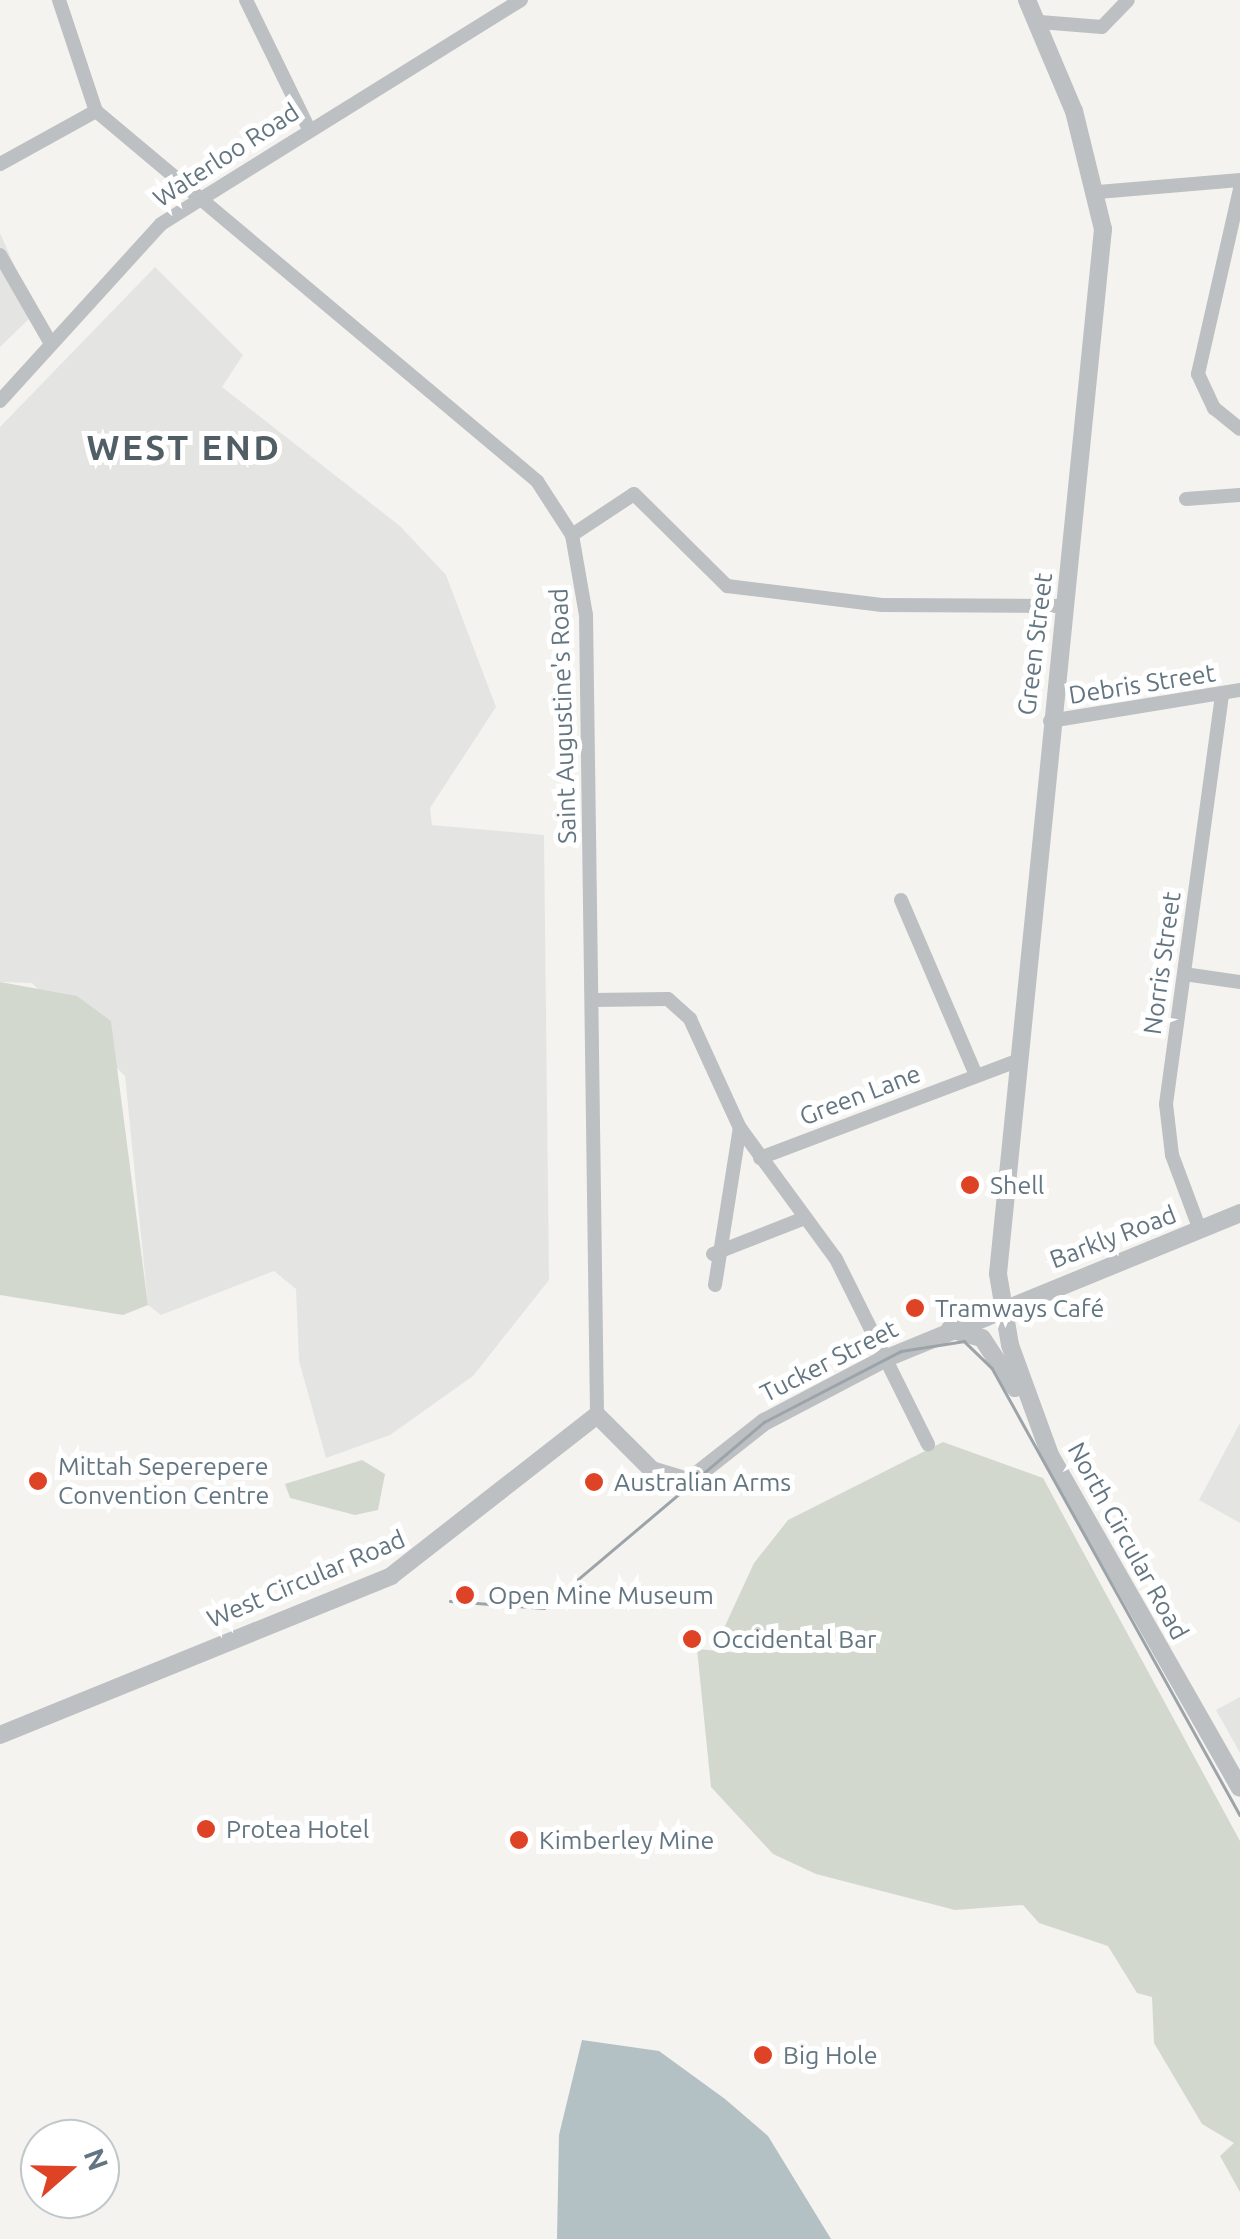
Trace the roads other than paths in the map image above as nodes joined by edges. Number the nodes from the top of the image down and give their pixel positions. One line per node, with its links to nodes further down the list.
1 (59, 0): 7 (street, Saint Augustine's Road)
2 (246, 0): 8 (street)
3 (521, 0): 8 (street, Waterloo Road)
4 (1027, 0): 6 (street, Green Street)
5 (1128, 3): 6 (street)
6 (1040, 22): 12 (street, Green Street)
7 (96, 112): 9 (street); 13 (street, Saint Augustine's Road)
8 (308, 127): 13 (street, Waterloo Road)
9 (0, 164)
10 (1240, 180): 12 (street)
11 (1240, 189): 17 (street)
12 (1098, 192): 21 (street, Green Street)
13 (195, 201): 15 (street, Waterloo Road); 20 (street, Saint Augustine's Road)
14 (0, 255): 15 (street)
15 (50, 342): 16 (street, Waterloo Road)
16 (0, 401)
17 (1240, 429)
18 (1240, 495): 19 (street)
19 (1186, 499)
20 (572, 535): 21 (street); 28 (street, Saint Augustine's Road)
21 (1064, 606): 24 (street, Green Street)
22 (1240, 690): 23 (street, Debris Street)
23 (1222, 697): 24 (street, Debris Street); 26 (street, Norris Street)
24 (1050, 721): 29 (street, Green Street)
25 (901, 900): 30 (street)
26 (1184, 974): 27 (street); 35 (street, Norris Street)
27 (1240, 982)
28 (593, 1000): 31 (street); 41 (street, Saint Augustine's Road)
29 (1019, 1060): 30 (street, Green Lane); 38 (street, Green Street)
30 (976, 1074): 32 (street, Green Lane)
31 (740, 1128): 32 (street); 36 (street)
32 (760, 1158): 34 (street)
33 (1240, 1213): 35 (street, Barkly Road)
34 (805, 1218): 36 (street); 40 (street)
35 (1200, 1230): 38 (street, Barkly Road)
36 (714, 1254): 37 (street)
37 (715, 1285)
38 (1002, 1306): 39 (street, Tucker Street); 42 (street, North Circular Road)
39 (949, 1328): 40 (street, Tucker Street); 42 (street)
40 (882, 1360): 41 (street, Tucker Street); 43 (street)
41 (598, 1414): 44 (street, West Circular Road)
42 (1044, 1441): 45 (street, North Circular Road)
43 (928, 1444)
44 (0, 1734)
45 (1240, 1788)

